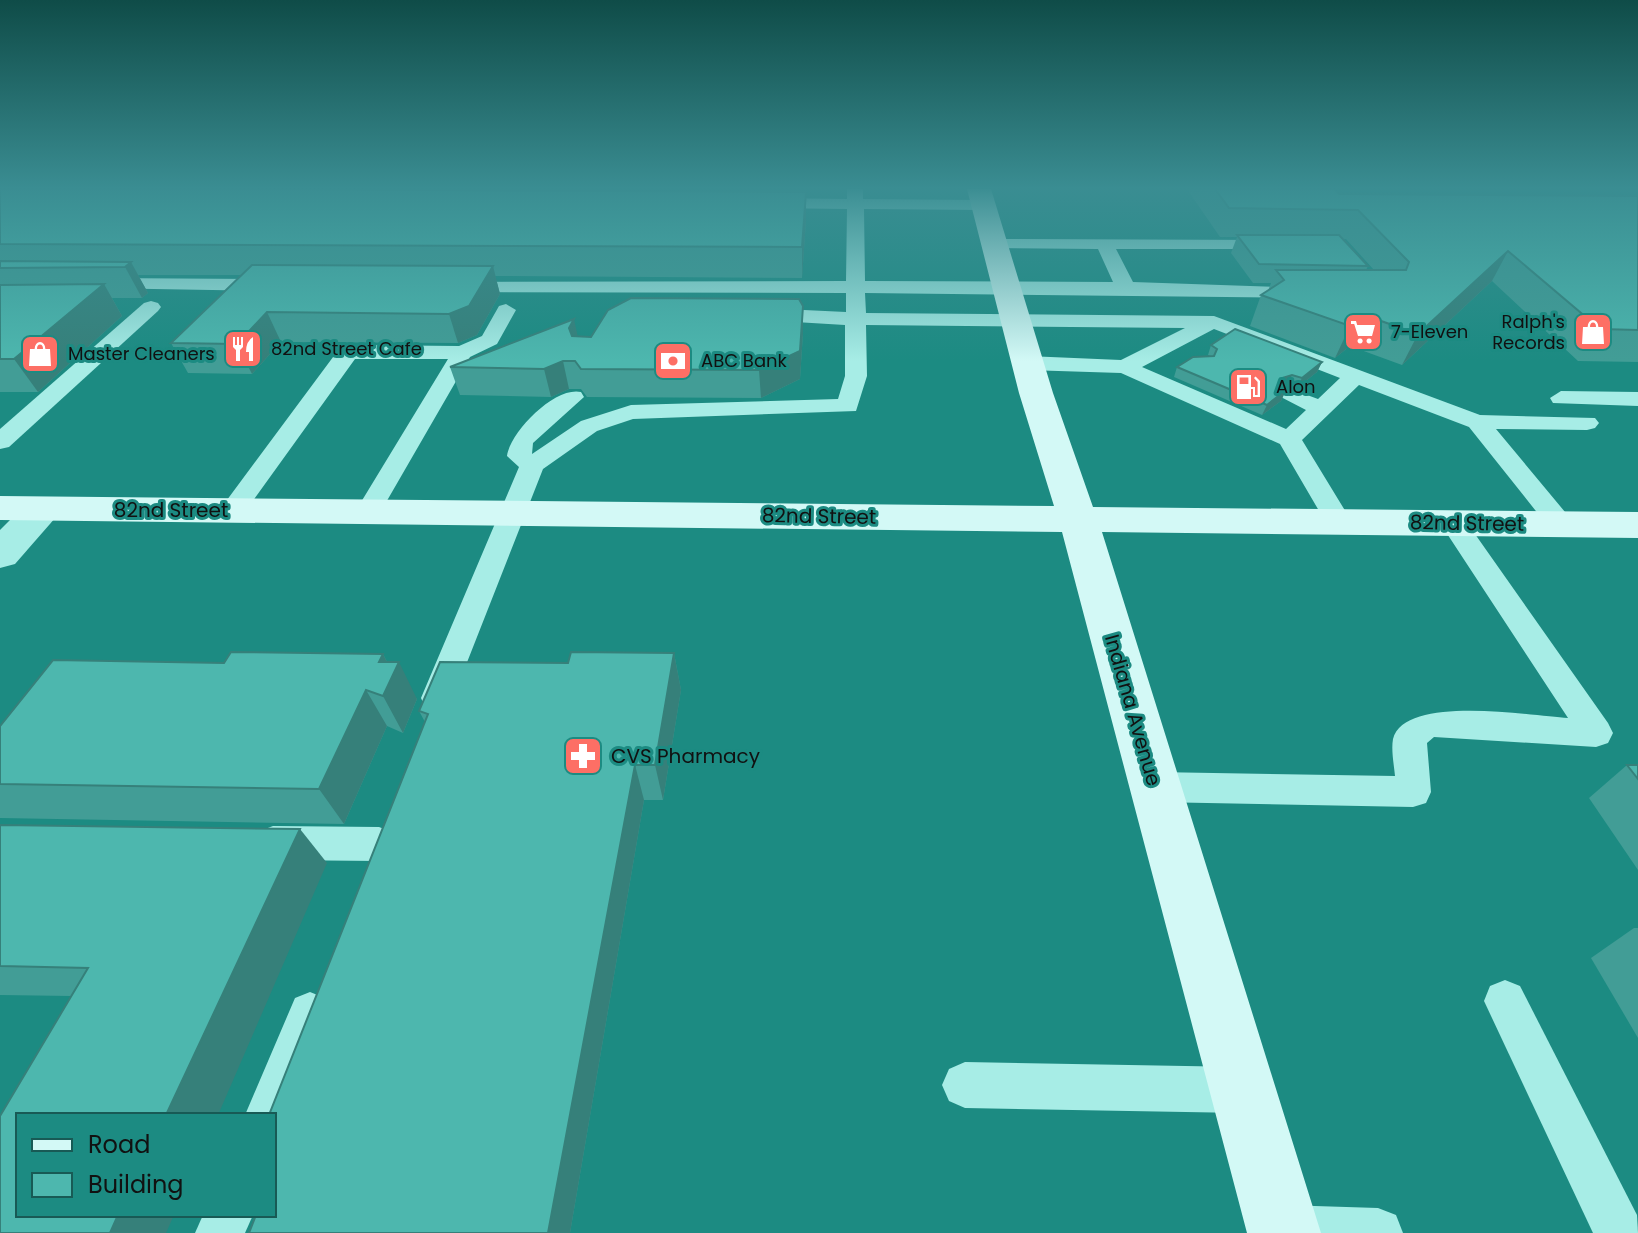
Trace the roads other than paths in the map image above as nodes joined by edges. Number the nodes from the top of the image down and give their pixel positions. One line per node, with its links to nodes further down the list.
1 (857, 247): 8 (lane)
2 (995, 247): 15 (main road, Indiana Avenue)
3 (1105, 247): 7 (lane)
4 (79, 284): 5 (lane)
5 (286, 285)
6 (445, 286): 8 (lane)
7 (1126, 288): 9 (lane); 15 (lane)
8 (858, 289): 13 (lane); 15 (lane)
9 (1319, 294)
10 (121, 307): 27 (lane)
11 (506, 310): 17 (lane)
12 (735, 314): 13 (lane)
13 (855, 319): 15 (lane); 32 (lane)
14 (1214, 322): 15 (lane); 16 (lane); 20 (lane)
15 (1017, 325): 19 (lane); 38 (main road, Indiana Avenue)
16 (1166, 346): 18 (lane); 19 (lane)
17 (462, 353): 35 (lane); 36 (lane)
18 (1188, 355)
19 (1125, 367): 30 (lane)
20 (1354, 377): 25 (lane); 28 (lane)
21 (1288, 395): 25 (lane)
22 (573, 397): 32 (lane)
23 (1561, 398): 24 (lane)
24 (1638, 399)
25 (1321, 408): 30 (lane)
26 (0, 419): 27 (lane)
27 (27, 420): 31 (lane)
28 (1477, 422): 29 (lane); 41 (lane)
29 (1587, 423)
30 (1289, 439): 39 (lane)
31 (0, 442)
32 (532, 465): 37 (lane)
33 (0, 508): 34 (main road, 82nd Street)
34 (44, 509): 35 (main road, 82nd Street); 43 (street)
35 (233, 510): 36 (main road, 82nd Street)
36 (368, 512): 37 (main road, 82nd Street)
37 (511, 514): 38 (main road, 82nd Street); 44 (lane)
38 (1078, 519): 39 (main road, 82nd Street); 45 (main road, Indiana Avenue)
39 (1339, 522): 40 (main road, 82nd Street)
40 (1453, 523): 41 (main road, 82nd Street); 45 (lane)
41 (1561, 524): 42 (main road, 82nd Street)
42 (1638, 525)
43 (0, 554)
44 (425, 730)
45 (1155, 787): 51 (main road, Indiana Avenue)
46 (237, 842): 47 (lane)
47 (379, 844)
48 (321, 987): 52 (lane)
49 (1505, 1001): 55 (lane)
50 (965, 1085): 51 (lane)
51 (1242, 1090): 53 (main road, Indiana Avenue)
52 (269, 1113)
53 (1284, 1231): 54 (lane)
54 (1378, 1233)
55 (1619, 1233)

